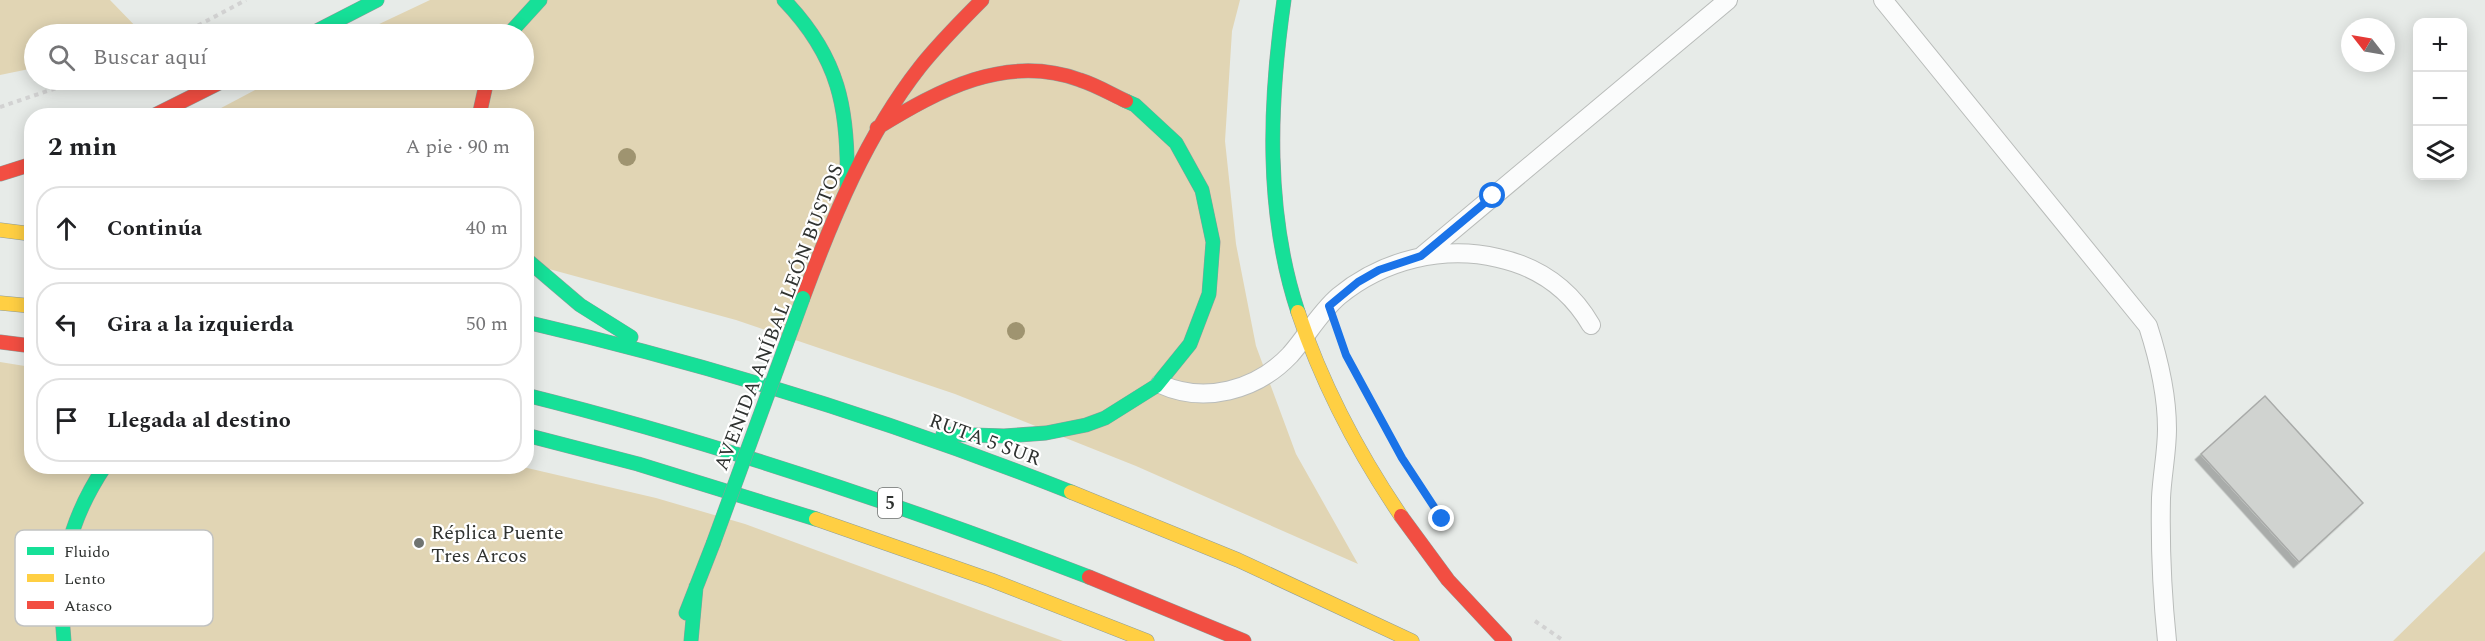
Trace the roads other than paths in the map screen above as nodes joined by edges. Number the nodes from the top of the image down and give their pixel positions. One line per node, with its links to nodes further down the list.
1 (377, 0): 8 (main road)
2 (540, 0): 9 (main road)
3 (784, 0): 17 (main road)
4 (982, 0): 14 (main road, AVENIDA ANÍBAL LEÓN BUSTOS)
5 (1284, 0): 26 (main road)
6 (1728, 0): 20 (lane)
7 (1883, 0): 45 (lane)
8 (330, 24)
9 (518, 24)
10 (205, 90): 12 (main road)
11 (485, 90): 13 (main road)
12 (169, 108)
13 (481, 108)
14 (877, 128): 17 (main road, AVENIDA ANÍBAL LEÓN BUSTOS); 30 (main road)
15 (24, 166): 16 (main road)
16 (0, 174)
17 (847, 186): 36 (main road, AVENIDA ANÍBAL LEÓN BUSTOS, bridge)
18 (0, 230): 19 (main road)
19 (24, 233)
20 (1421, 256): 25 (lane); 26 (lane)
21 (534, 266): 29 (main road)
22 (0, 303): 23 (main road)
23 (24, 305)
24 (534, 323): 29 (main road, RUTA 5 SUR)
25 (1591, 326)
26 (1305, 334): 30 (lane); 44 (main road)
27 (0, 342): 28 (main road)
28 (24, 345)
29 (664, 355): 32 (main road, RUTA 5 SUR)
30 (1160, 384): 32 (main road)
31 (534, 397): 42 (main road, 5)
32 (907, 431): 43 (main road, RUTA 5 SUR)
33 (534, 437): 39 (main road)
34 (100, 474): 35 (main road)
35 (71, 530)
36 (696, 587): 38 (main road, AVENIDA ANÍBAL LEÓN BUSTOS); 41 (main road)
37 (62, 626): 40 (main road)
38 (677, 638)
39 (1144, 640)
40 (63, 641)
41 (691, 641)
42 (1244, 641)
43 (1412, 641)
44 (1505, 641)
45 (2167, 641)

